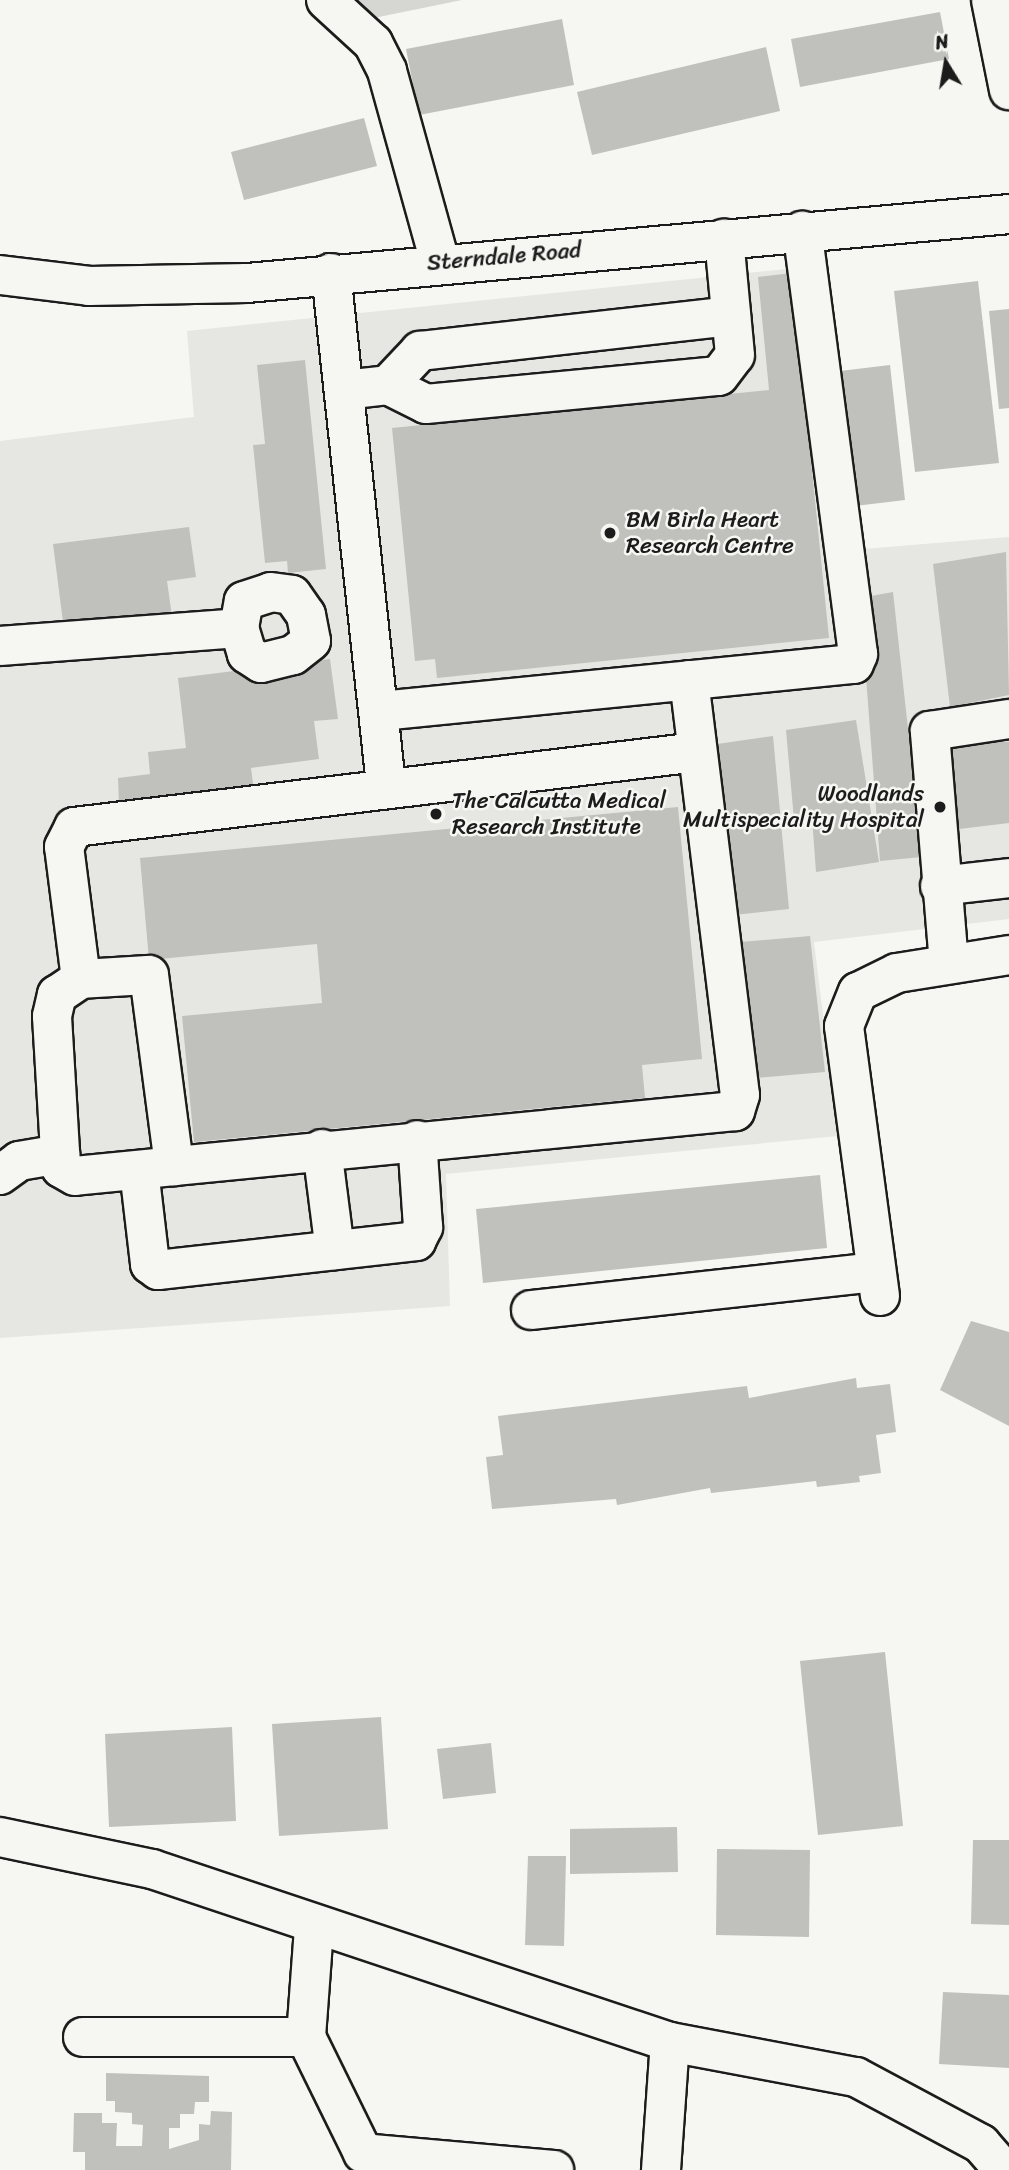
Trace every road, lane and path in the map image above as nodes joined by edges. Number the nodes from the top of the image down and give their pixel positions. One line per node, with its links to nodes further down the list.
1 (326, 0): 7 (street)
2 (991, 0): 3 (street)
3 (1009, 90)
4 (1009, 214): 5 (street, Sterndale Road)
5 (802, 231): 6 (street, Sterndale Road); 15 (street)
6 (724, 239): 7 (street, Sterndale Road); 10 (street)
7 (440, 262): 8 (street, Sterndale Road)
8 (331, 274): 9 (street, Sterndale Road); 12 (street)
9 (0, 275)
10 (731, 316): 11 (street); 11 (street)
11 (387, 385): 12 (street)
12 (344, 390): 16 (street)
13 (239, 628): 14 (street)
14 (0, 646)
15 (689, 680): 16 (street); 18 (street)
16 (381, 712): 19 (street)
17 (1009, 719): 21 (street)
18 (697, 752): 19 (street); 25 (street)
19 (386, 785): 24 (street)
20 (1009, 878): 21 (street)
21 (940, 886): 23 (street)
22 (1009, 955): 23 (street)
23 (949, 964): 31 (street)
24 (80, 979): 27 (street); 29 (street)
25 (416, 1140): 26 (street); 30 (street)
26 (322, 1149): 29 (street); 30 (street)
27 (60, 1154): 28 (street); 29 (street)
28 (6, 1161)
29 (157, 1168): 30 (street)
30 (335, 1250)
31 (531, 1310)
32 (0, 1837): 33 (street)
33 (314, 1928): 35 (street); 36 (street)
34 (83, 2037): 35 (street)
35 (306, 2037): 37 (street)
36 (670, 2042): 38 (street); 39 (street)
37 (554, 2170)
38 (661, 2170)
39 (1004, 2170)

